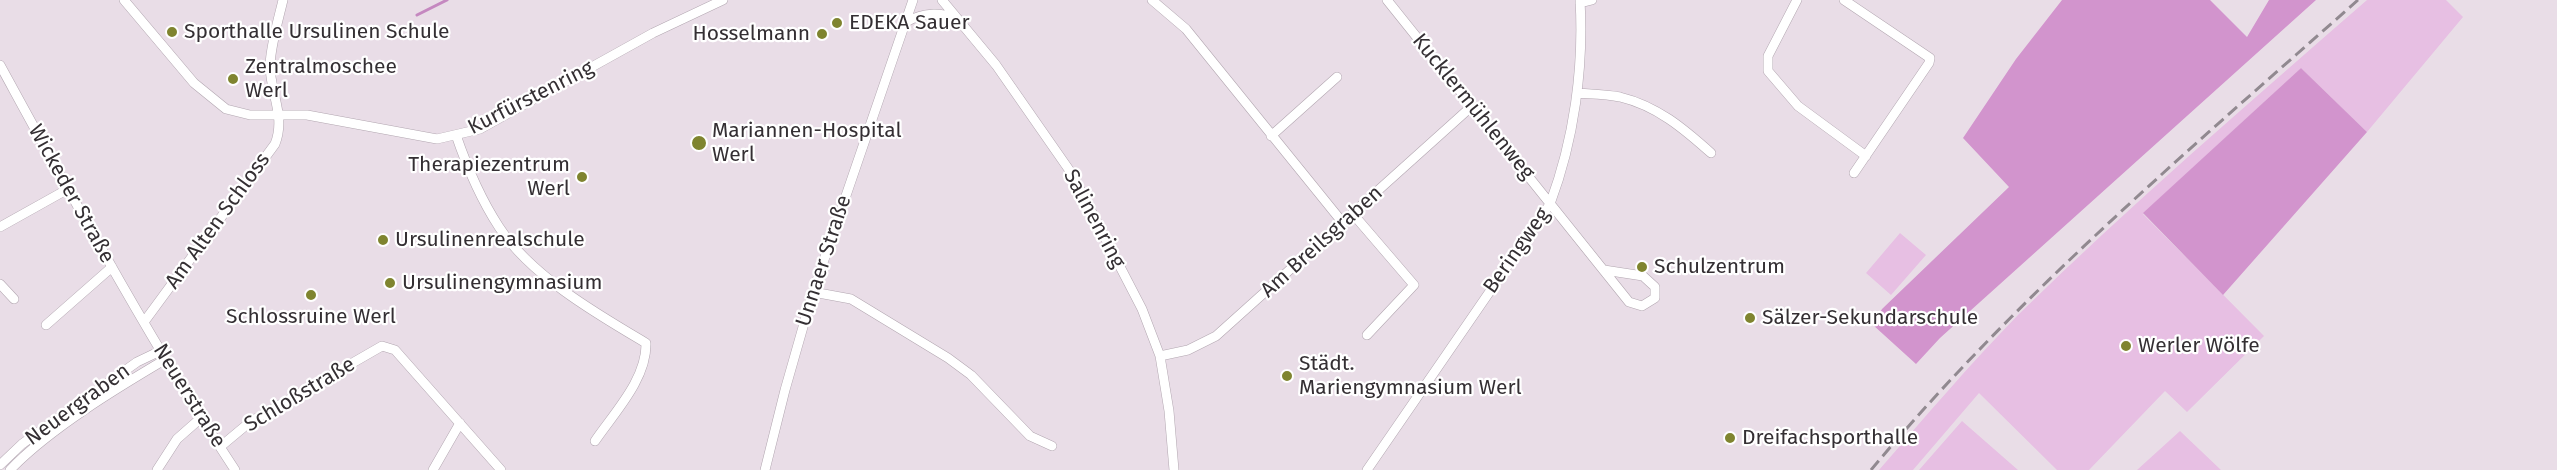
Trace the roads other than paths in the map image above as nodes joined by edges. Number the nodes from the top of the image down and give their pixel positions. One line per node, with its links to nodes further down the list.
1 (124, 0): 18 (street, Kurfürstenring)
2 (283, 0): 18 (street)
3 (723, 0): 19 (street, Kurfürstenring)
4 (913, 0): 13 (street, Unnaer Straße)
5 (1152, 0): 20 (street)
6 (1387, 0): 17 (street, Kucklermühlenweg)
7 (1592, 0): 11 (street)
8 (1797, 0): 22 (street)
9 (1844, 0): 22 (street)
10 (944, 1): 12 (street, Salinenring)
11 (1580, 1): 16 (street, Beringweg)
12 (958, 19): 13 (street); 38 (street, Salinenring)
13 (906, 22): 32 (street, Unnaer Straße)
14 (0, 65): 24 (street, Wickeder Straße)
15 (1337, 78): 20 (street)
16 (1577, 93): 21 (street); 25 (street, Beringweg)
17 (1472, 106): 25 (street, Kucklermühlenweg); 26 (street, Am Breilsgraben)
18 (280, 115): 19 (street, Kurfürstenring); 34 (street, Am Alten Schloss)
19 (456, 135): 42 (street)
20 (1271, 136): 27 (street)
21 (1711, 153)
22 (1866, 156): 23 (street)
23 (1854, 173)
24 (68, 189): 28 (street); 29 (street, Wickeder Straße)
25 (1550, 204): 30 (street, Kucklermühlenweg); 53 (street, Beringweg)
26 (1353, 214): 27 (street, Am Breilsgraben); 36 (street)
27 (1343, 223): 38 (street, Am Breilsgraben)
28 (0, 227)
29 (112, 267): 34 (street, Wickeder Straße); 35 (street)
30 (1605, 270): 30 (street, Kucklermühlenweg)
31 (0, 284): 33 (street)
32 (813, 292): 43 (street); 51 (street, Unnaer Straße)
33 (14, 299)
34 (144, 322): 37 (street, Neuerstraße)
35 (46, 325)
36 (1367, 334)
37 (160, 351): 39 (street, Neuerstraße); 45 (street, Neuergraben)
38 (1160, 356): 52 (street, Salinenring)
39 (166, 359): 40 (street, Neuerstraße); 46 (street)
40 (202, 417): 44 (street, Neuerstraße); 48 (street)
41 (460, 423): 44 (street, Schloßstraße); 47 (street); 50 (street)
42 (594, 441)
43 (1052, 446)
44 (220, 447): 49 (street, Neuerstraße)
45 (0, 465)
46 (15, 468)
47 (497, 468)
48 (157, 470)
49 (235, 470)
50 (433, 470)
51 (765, 470)
52 (1174, 470)
53 (1367, 470)

